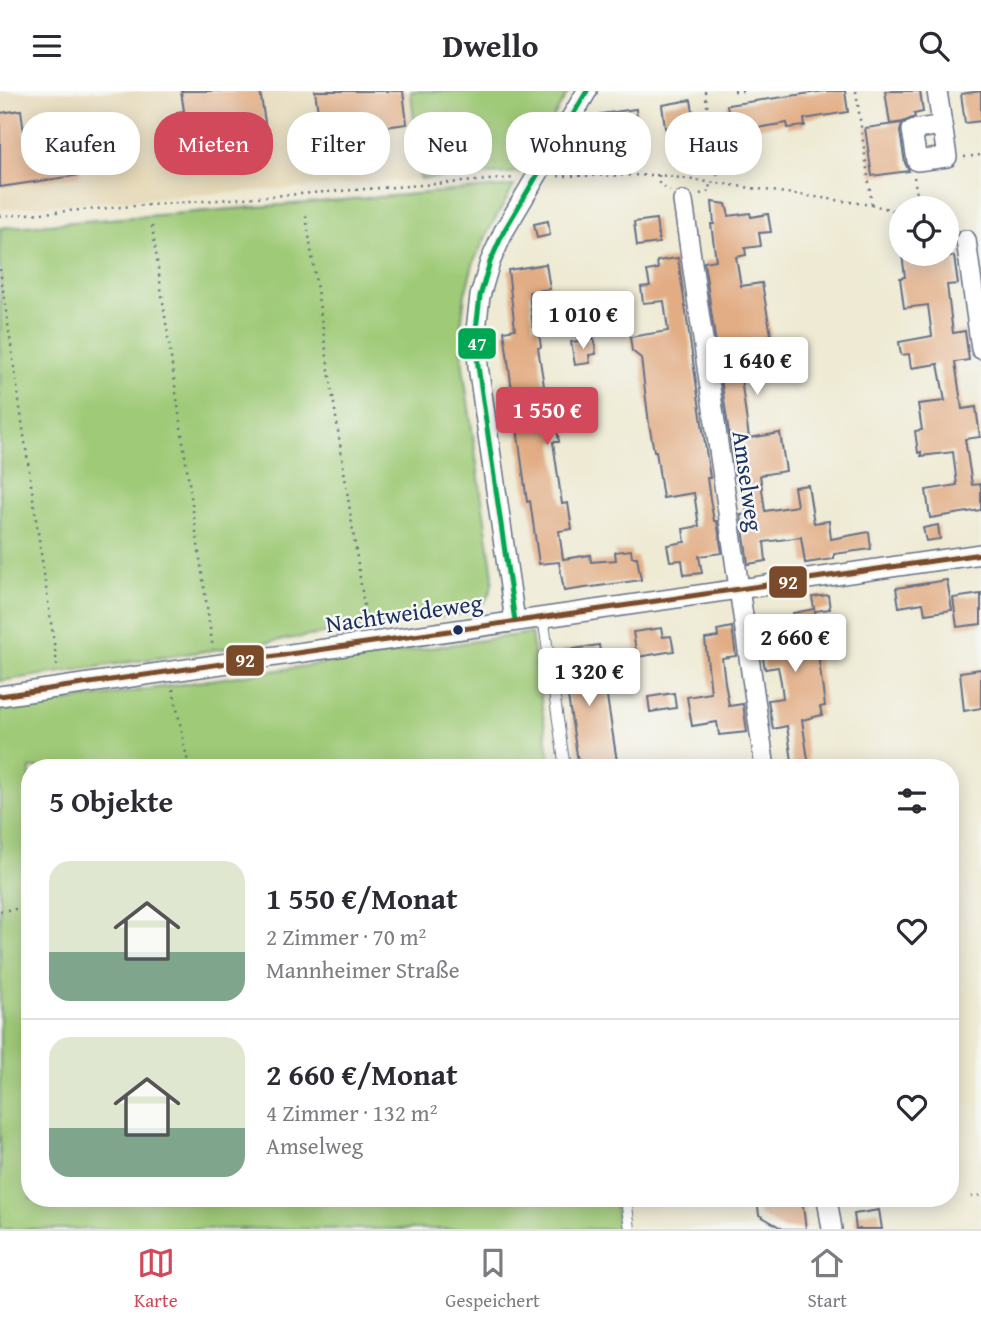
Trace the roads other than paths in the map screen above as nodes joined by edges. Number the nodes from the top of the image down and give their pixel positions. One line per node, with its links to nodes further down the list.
1 (587, 91): 10 (street)
2 (937, 91): 3 (street)
3 (942, 125): 3 (street)
4 (683, 201): 8 (street, Amselweg)
5 (966, 240): 6 (street)
6 (981, 349)
7 (981, 554): 8 (street, Nachtweideweg)
8 (739, 588): 9 (street, Nachtweideweg); 13 (street, Amselweg)
9 (543, 617): 10 (street, Nachtweideweg); 12 (lane)
10 (515, 621): 11 (street, Nachtweideweg)
11 (0, 696)
12 (564, 759)
13 (764, 759)
14 (627, 1207): 16 (lane)
15 (828, 1207): 17 (street)
16 (630, 1229)
17 (832, 1229)

